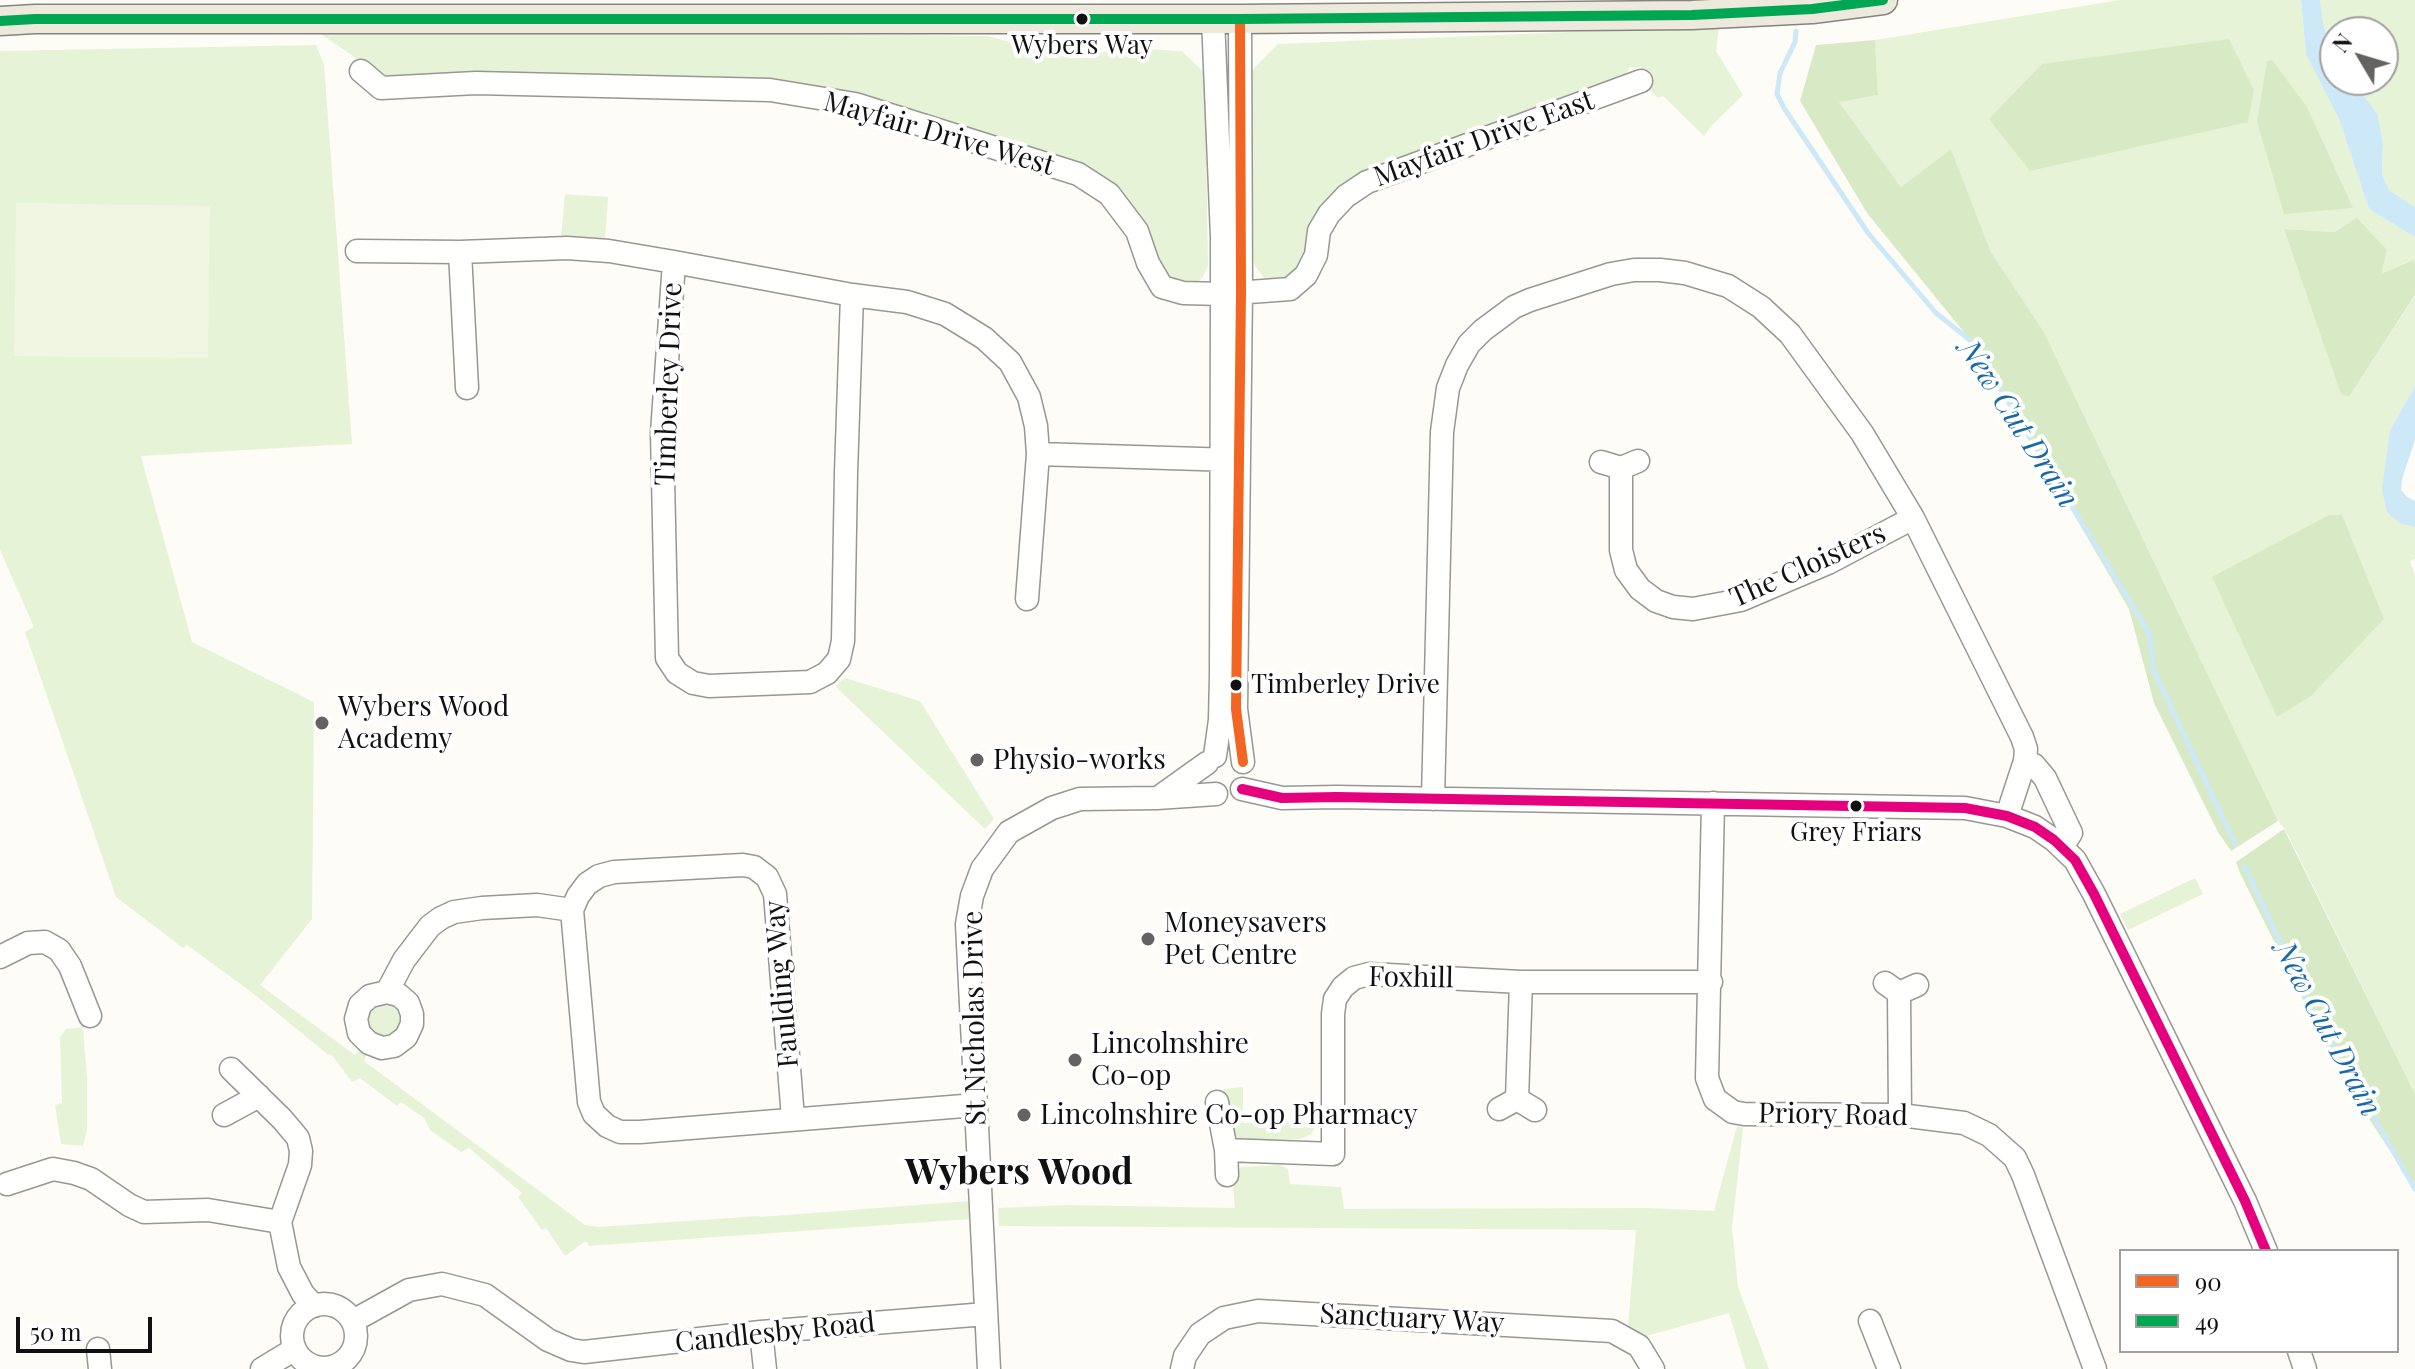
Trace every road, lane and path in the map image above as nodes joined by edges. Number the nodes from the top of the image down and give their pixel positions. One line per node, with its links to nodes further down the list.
1 (1883, 0): 2 (main road)
2 (1225, 14): 3 (main road); 9 (street)
3 (0, 21)
4 (361, 71): 9 (street, Mayfair Drive West)
5 (1641, 81): 9 (street, Mayfair Drive East)
6 (357, 251): 7 (street)
7 (460, 252): 8 (street); 11 (street)
8 (674, 262): 10 (street, Timberley Drive); 10 (street, Timberley Drive)
9 (1232, 293): 13 (street)
10 (852, 295): 12 (street, Timberley Drive)
11 (467, 388)
12 (1038, 454): 13 (street); 16 (street, Timberley Drive)
13 (1229, 460): 17 (street); 19 (street)
14 (1620, 464): 15 (street, The Cloisters)
15 (1913, 518): 18 (street); 23 (street)
16 (1027, 599)
17 (1211, 760): 19 (street); 21 (street); 22 (street)
18 (2025, 761): 25 (street); 26 (street)
19 (1243, 762): 20 (street)
20 (1242, 789): 21 (street); 23 (street)
21 (1216, 794): 22 (street, St Nicholas Drive)
22 (1157, 798): 37 (street, St Nicholas Drive)
23 (1433, 799): 24 (street)
24 (1713, 803): 25 (street); 30 (street, Priory Road)
25 (2007, 816): 26 (street)
26 (2062, 847): 46 (street)
27 (572, 910): 32 (street); 41 (street); 41 (street, Faulding Way)
28 (0, 957): 33 (street)
29 (1521, 982): 30 (street, Foxhill); 38 (street); 42 (street, Foxhill)
30 (1711, 982): 40 (street, Priory Road)
31 (1900, 987): 40 (street)
32 (387, 992)
33 (90, 1016)
34 (231, 1069): 35 (street)
35 (259, 1096): 39 (street); 45 (street)
36 (1217, 1102): 42 (street)
37 (976, 1105): 41 (street); 48 (street, St Nicholas Drive)
38 (1517, 1106)
39 (224, 1115)
40 (1900, 1115): 60 (street, Priory Road)
41 (793, 1118)
42 (1226, 1150): 43 (street)
43 (1227, 1175)
44 (7, 1184): 45 (street)
45 (280, 1222): 47 (street)
46 (2265, 1249)
47 (314, 1306): 49 (street); 52 (street)
48 (986, 1314): 51 (street, Candlesby Road); 56 (street, St Nicholas Drive)
49 (353, 1321): 51 (street, Candlesby Road); 53 (street)
50 (1870, 1321): 59 (street)
51 (761, 1332): 55 (street)
52 (295, 1349): 53 (street); 54 (street)
53 (341, 1367)
54 (262, 1369)
55 (765, 1369)
56 (989, 1369)
57 (1182, 1369): 58 (street, Sanctuary Way)
58 (1653, 1369)
59 (1889, 1369)
60 (2095, 1369)

